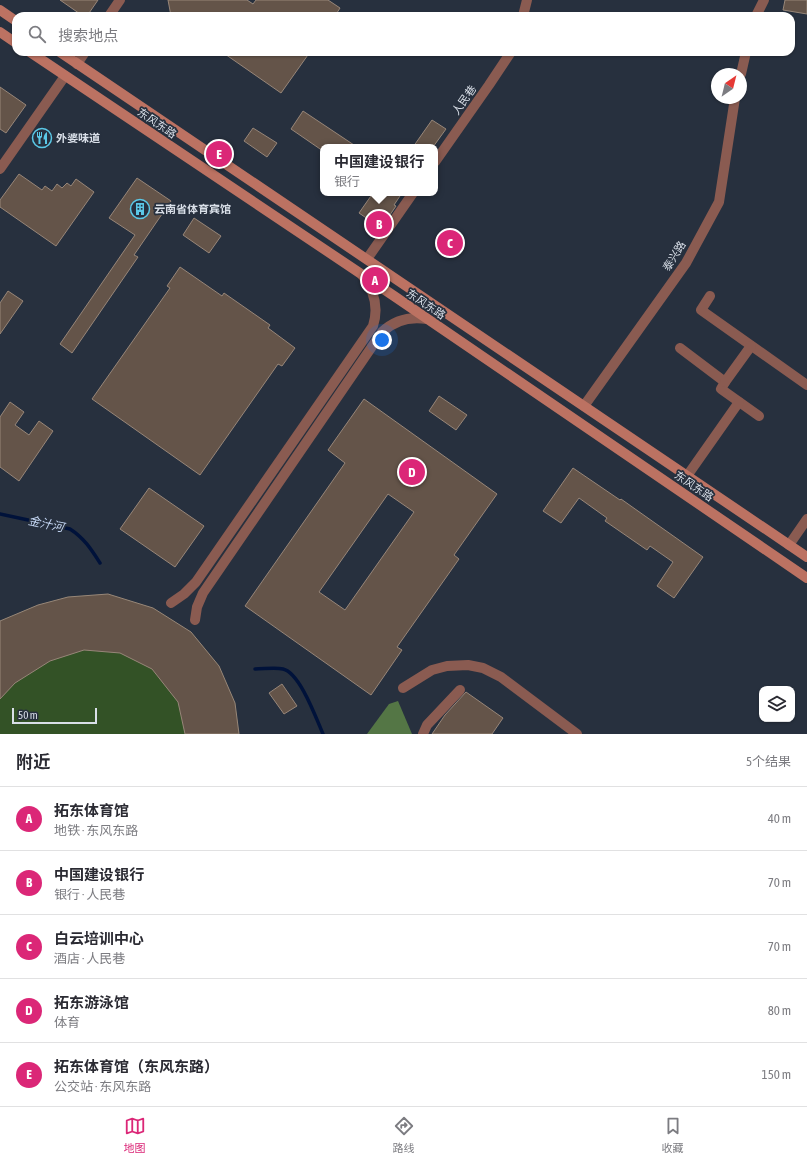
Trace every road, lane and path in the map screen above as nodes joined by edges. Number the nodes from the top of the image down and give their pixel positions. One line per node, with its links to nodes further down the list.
1 (120, 0): 5 (street)
2 (527, 0): 6 (street)
3 (764, 0): 7 (street)
4 (0, 10): 8 (main road)
5 (112, 12)
6 (524, 12)
7 (758, 12)
8 (12, 19)
9 (0, 32): 10 (main road)
10 (12, 40)
11 (36, 56): 18 (main road, 东风东路)
12 (66, 56): 16 (main road, 东风东路)
13 (82, 56): 16 (street)
14 (508, 56): 20 (street, 人民巷)
15 (745, 56): 17 (street)
16 (77, 64): 23 (main road, 东风东路)
17 (742, 68)
18 (65, 76): 21 (street); 25 (main road, 东风东路)
19 (734, 104): 34 (street, 泰兴路)
20 (438, 158)
21 (0, 169)
22 (411, 196): 24 (street)
23 (356, 252): 24 (main road, 东风东路); 25 (main road)
24 (367, 259): 34 (main road, 东风东路)
25 (347, 264): 26 (main road, 东风东路)
26 (362, 275): 28 (main road, 东风东路); 41 (street)
27 (710, 296): 29 (street)
28 (427, 319): 40 (main road, 东风东路); 42 (street)
29 (751, 346): 31 (street); 32 (street)
30 (680, 348): 31 (street)
31 (726, 382): 33 (street)
32 (807, 385)
33 (739, 402): 35 (street); 36 (street)
34 (584, 406): 36 (main road, 东风东路)
35 (758, 416)
36 (687, 476): 38 (main road, 东风东路)
37 (807, 519): 38 (street)
38 (789, 545): 39 (main road, 东风东路)
39 (807, 557)
40 (807, 578)
41 (171, 603)
42 (195, 620)
43 (403, 688): 46 (street)
44 (460, 690): 45 (street)
45 (423, 734)
46 (577, 734)

